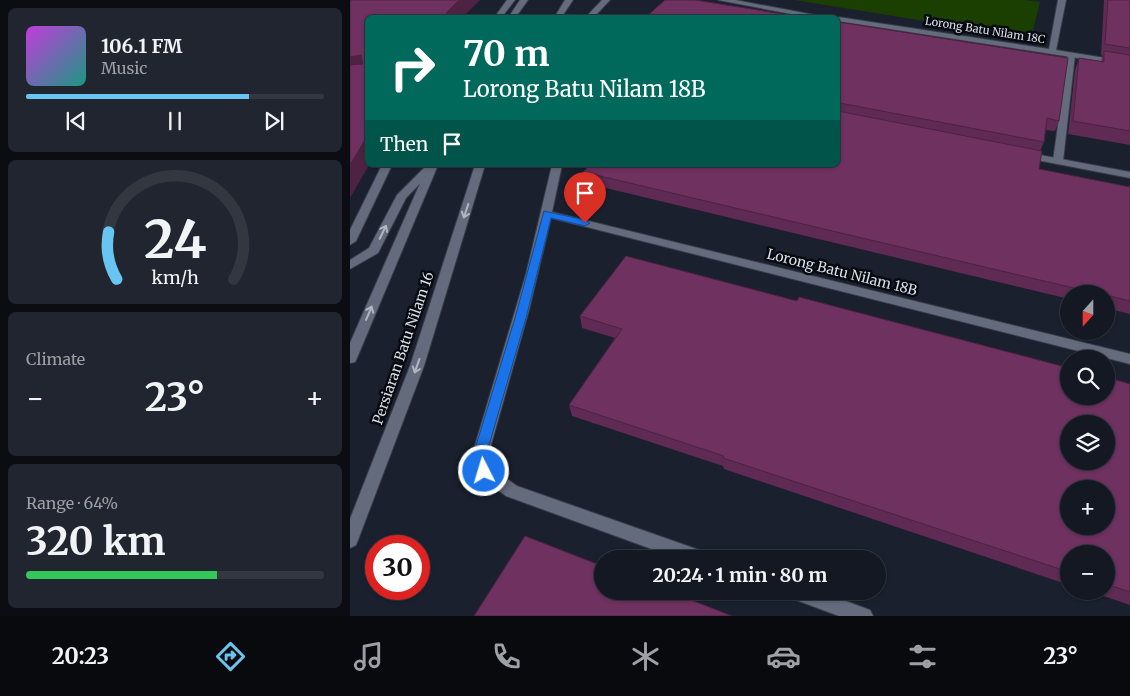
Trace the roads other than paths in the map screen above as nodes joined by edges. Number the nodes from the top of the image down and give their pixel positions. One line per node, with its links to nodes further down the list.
1 (512, 0): 7 (street)
2 (524, 0): 8 (street)
3 (569, 0): 9 (street)
4 (606, 0): 10 (street)
5 (722, 0): 11 (street)
6 (1062, 0): 13 (street)
7 (500, 15)
8 (513, 15)
9 (559, 15)
10 (591, 15)
11 (810, 15)
12 (840, 19): 13 (street, Lorong Batu Nilam 18C)
13 (1052, 52): 14 (street, Lorong Batu Nilam 18C)
14 (1071, 55): 15 (street, Lorong Batu Nilam 18C); 17 (street)
15 (1130, 64)
16 (1009, 152): 17 (street)
17 (1058, 161): 23 (street)
18 (386, 167): 25 (street)
19 (431, 167): 26 (street, one-way to 19)
20 (432, 167): 27 (street, one-way to 20)
21 (479, 167): 29 (street, Persiaran Batu Nilam 16, one-way to 29)
22 (556, 167): 24 (street)
23 (1130, 176)
24 (548, 214): 28 (street, Lorong Batu Nilam 18B); 30 (street)
25 (350, 241)
26 (350, 265)
27 (350, 358)
28 (1130, 359)
29 (350, 540)
30 (677, 550)
31 (819, 600): 32 (street)
32 (864, 616)

